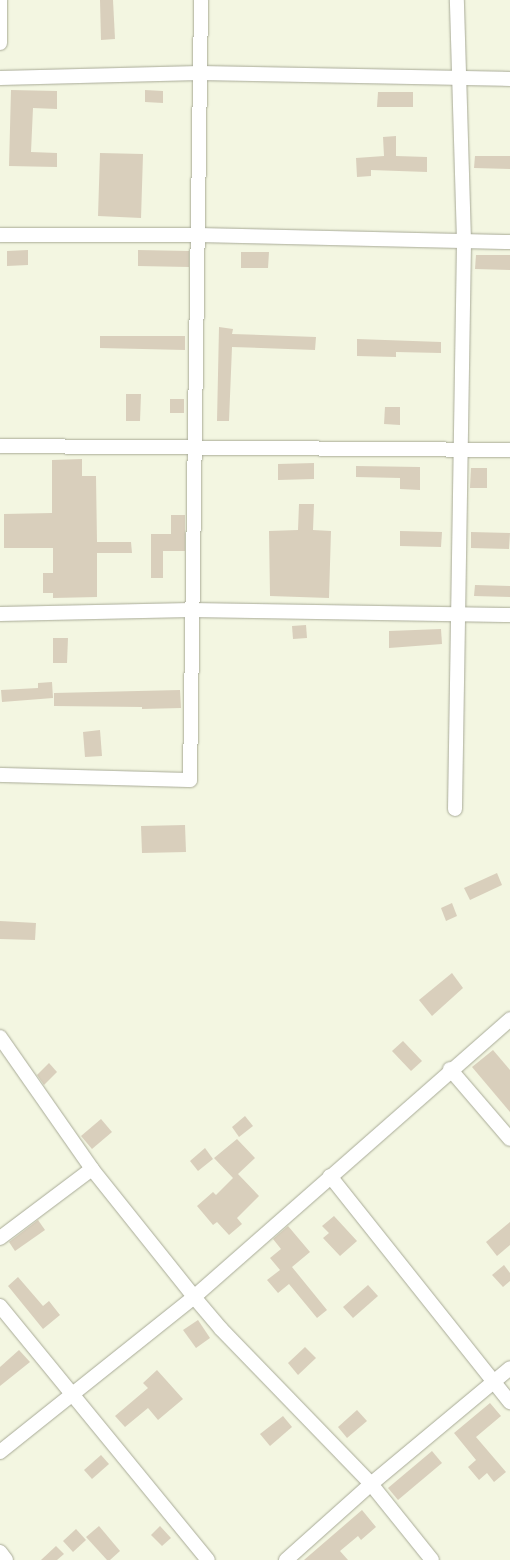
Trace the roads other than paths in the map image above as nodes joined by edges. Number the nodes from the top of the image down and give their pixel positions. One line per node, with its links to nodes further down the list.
1 (0, 0): 4 (street)
2 (201, 0): 5 (street)
3 (457, 0): 7 (street)
4 (0, 43)
5 (200, 73): 6 (street); 7 (street); 9 (street)
6 (0, 78)
7 (459, 78): 8 (street); 11 (street)
8 (510, 79)
9 (198, 234): 10 (street); 11 (street); 13 (street)
10 (0, 235)
11 (464, 241): 12 (street); 16 (street)
12 (510, 242)
13 (195, 445): 14 (street); 16 (street); 17 (street)
14 (0, 446)
15 (510, 450): 16 (street)
16 (460, 451): 19 (street)
17 (191, 610): 18 (street); 19 (street); 21 (street)
18 (0, 614)
19 (458, 614): 20 (street); 22 (street)
20 (510, 615)
21 (0, 775)
22 (455, 809)
23 (510, 1019): 25 (street)
24 (0, 1037): 27 (street)
25 (450, 1069): 26 (street); 28 (street)
26 (510, 1139)
27 (92, 1169): 29 (street); 30 (street)
28 (330, 1176): 30 (street); 33 (street)
29 (0, 1238)
30 (194, 1298): 34 (street); 37 (street)
31 (0, 1306): 34 (street)
32 (510, 1368): 33 (street)
33 (494, 1382): 35 (street); 37 (street)
34 (70, 1394): 36 (street); 40 (street)
35 (510, 1402)
36 (0, 1452)
37 (371, 1484): 41 (street); 42 (street)
38 (0, 1552): 39 (street)
39 (6, 1560)
40 (208, 1560)
41 (286, 1560)
42 (432, 1560)

